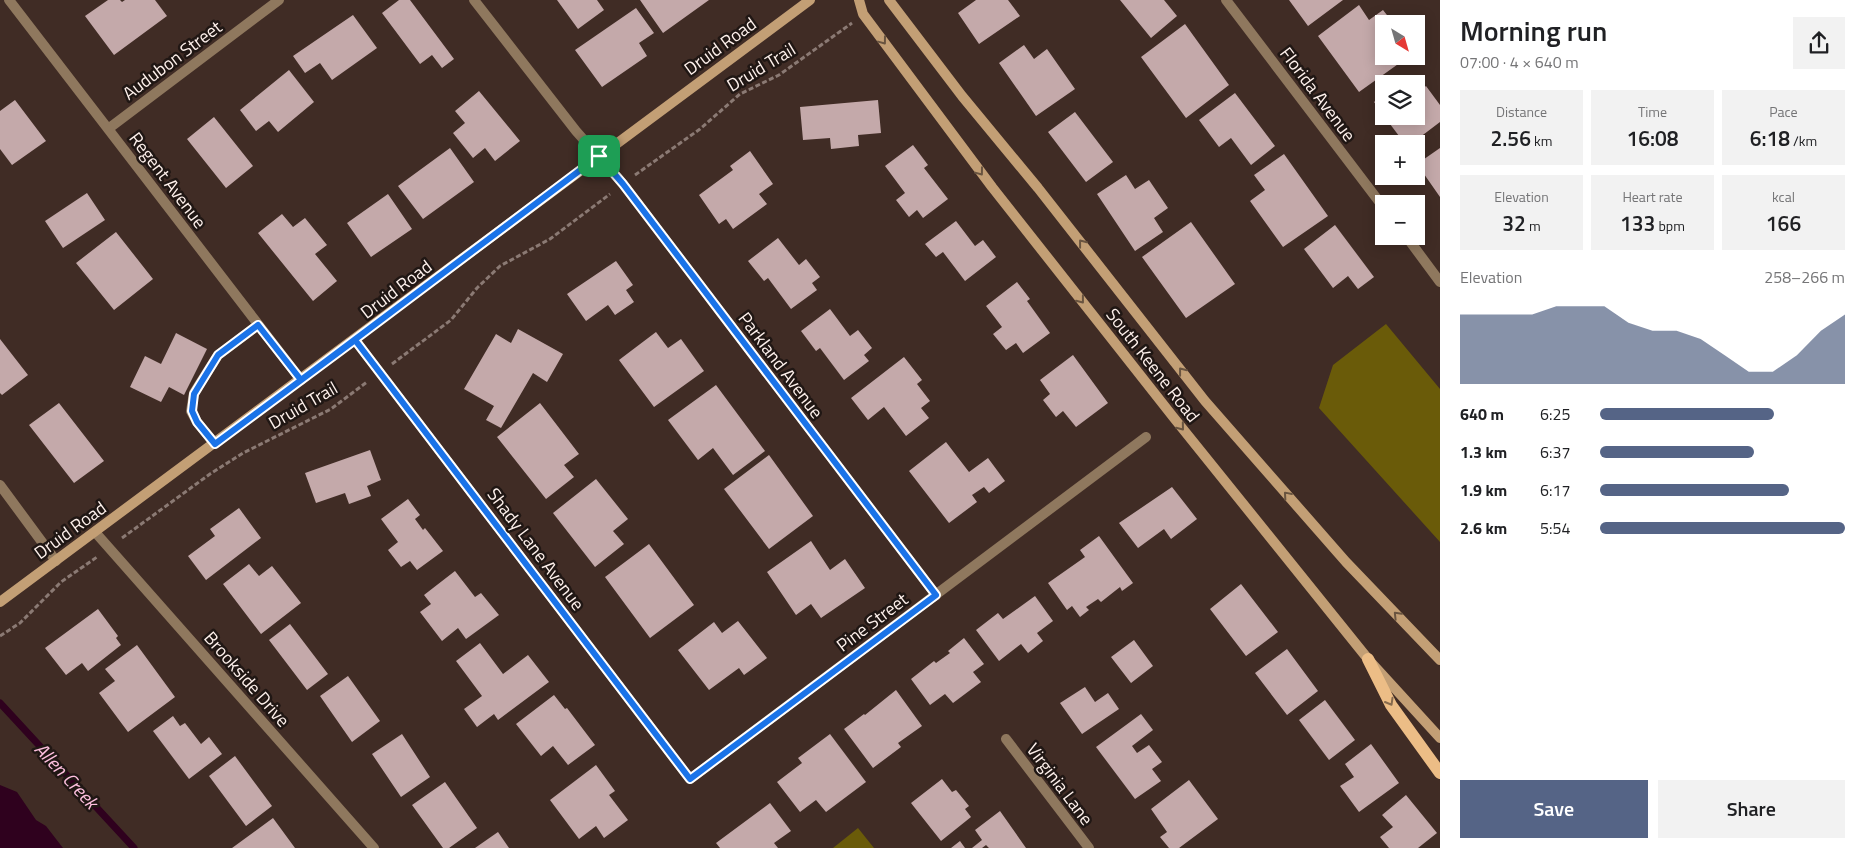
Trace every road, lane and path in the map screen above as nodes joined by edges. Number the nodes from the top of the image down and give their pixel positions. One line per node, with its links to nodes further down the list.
1 (9, 0): 9 (street, Regent Avenue)
2 (279, 0): 9 (street, Audubon Street)
3 (474, 0): 10 (street)
4 (810, 0): 10 (main road, Druid Road)
5 (859, 0): 31 (main road, South Keene Road, one-way to 31)
6 (889, 0): 32 (main road, South Keene Road, one-way to 6)
7 (1226, 0): 13 (street, Florida Avenue)
8 (851, 23): 11 (path, Druid Trail)
9 (108, 129): 16 (street, Regent Avenue)
10 (599, 156): 17 (main road, Druid Road); 28 (street, Parkland Avenue)
11 (639, 172)
12 (610, 194): 18 (path)
13 (1375, 196)
14 (1413, 245): 15 (street)
15 (1440, 282)
16 (258, 325): 19 (street, Regent Avenue); 22 (street)
17 (355, 340): 19 (main road, Druid Road); 36 (street, Shady Lane Avenue)
18 (394, 362)
19 (301, 380): 22 (main road, Druid Road)
20 (368, 381): 25 (path, Druid Trail)
21 (1146, 437): 28 (street, Pine Street)
22 (215, 444): 24 (main road, Druid Road)
23 (0, 485): 26 (street)
24 (95, 532): 26 (main road, Druid Road); 37 (street, Brookside Drive)
25 (126, 535)
26 (56, 560): 29 (main road, Druid Road)
27 (92, 560): 30 (path)
28 (936, 595): 36 (street, Pine Street)
29 (0, 602)
30 (0, 636)
31 (1368, 659): 33 (main road, South Keene Road); 35 (main road, one-way to 35)
32 (1440, 660)
33 (1440, 738)
34 (1006, 739): 38 (street, Virginia Lane)
35 (1440, 773)
36 (690, 779)
37 (374, 848)
38 (1088, 848)

